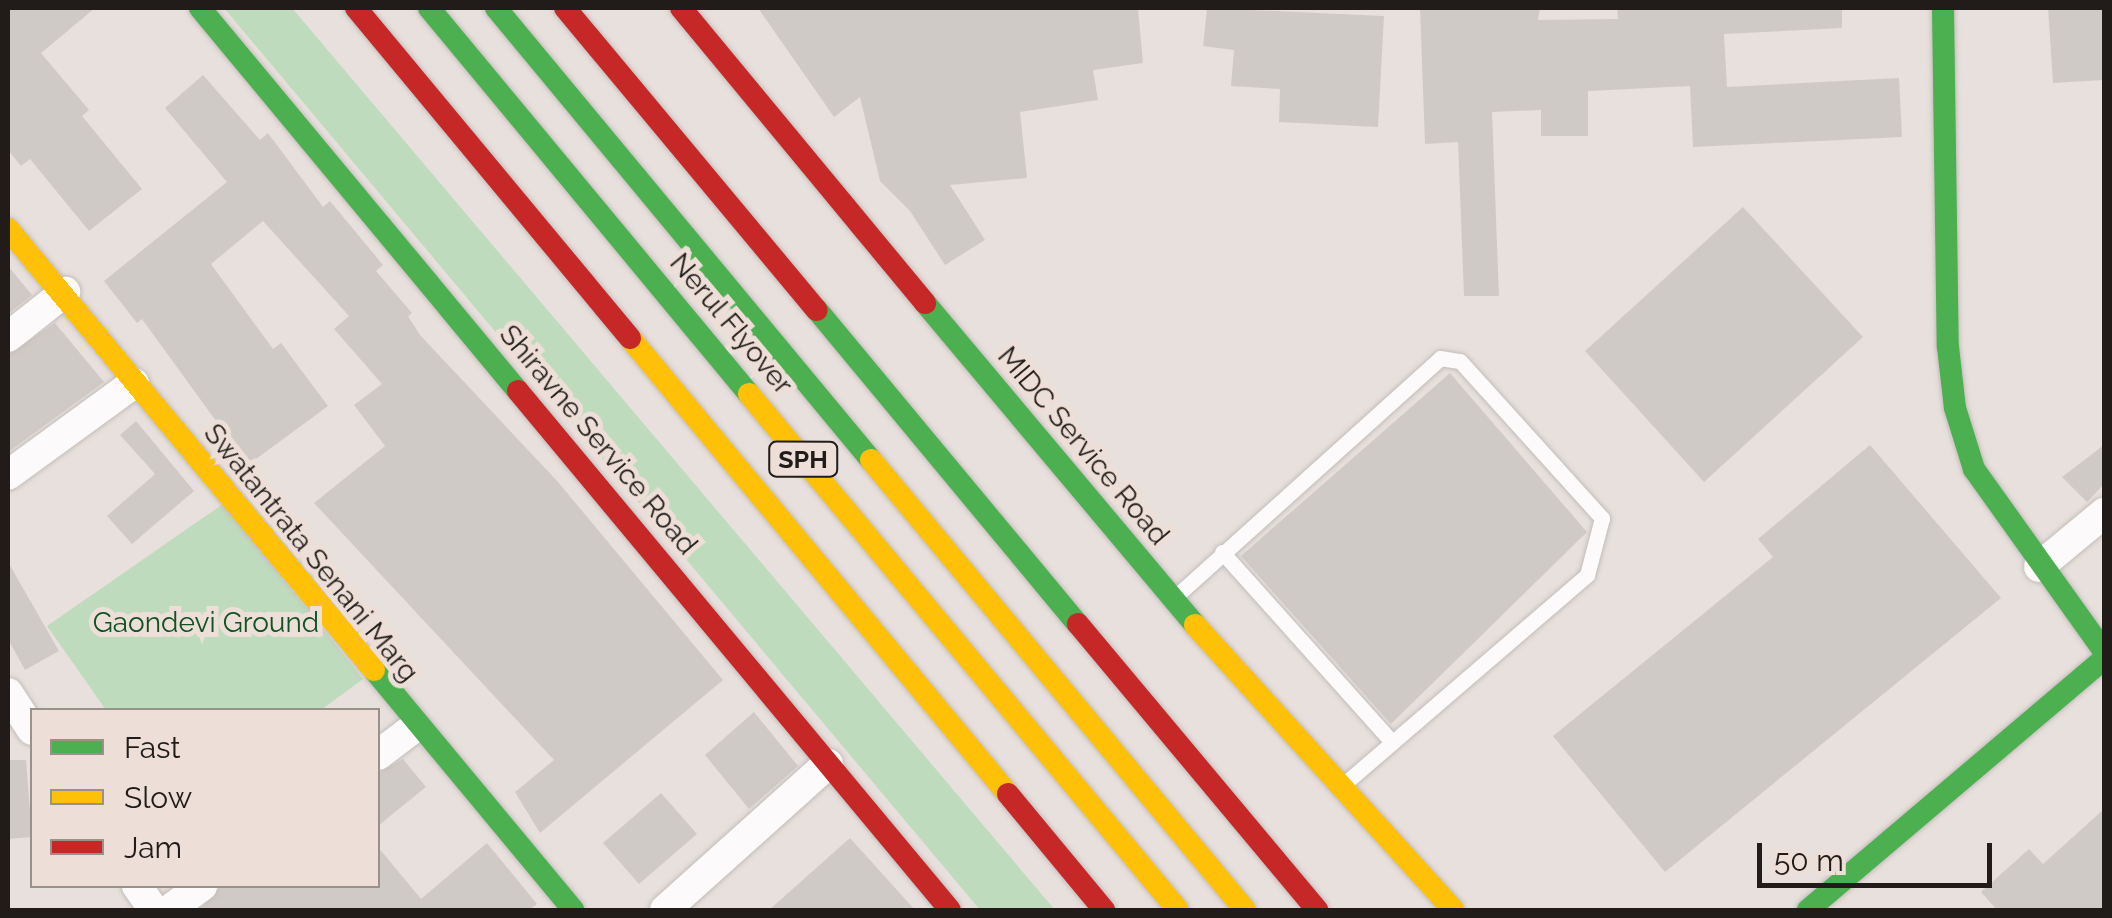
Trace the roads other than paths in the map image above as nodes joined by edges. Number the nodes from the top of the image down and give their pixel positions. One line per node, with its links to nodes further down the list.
1 (200, 8): 23 (main road, Shiravne Service Road)
2 (356, 8): 32 (main road)
3 (429, 8): 33 (main road, Nerul Flyover / SPH)
4 (496, 8): 34 (main road, Nerul Flyover / SPH)
5 (566, 8): 35 (main road)
6 (681, 8): 16 (main road, MIDC Service Road)
7 (1943, 8): 15 (main road)
8 (8, 230): 9 (main road, Swatantrata Senani Marg)
9 (65, 292): 10 (street); 11 (main road, Swatantrata Senani Marg)
10 (8, 338)
11 (134, 383): 12 (street); 20 (main road, Swatantrata Senani Marg)
12 (8, 475)
13 (2104, 513): 15 (street)
14 (1222, 552): 16 (lane); 21 (lane); 21 (lane)
15 (2039, 567): 17 (main road)
16 (1172, 600): 24 (main road, MIDC Service Road)
17 (2104, 655): 37 (main road)
18 (8, 693): 19 (street)
19 (30, 727)
20 (415, 727): 22 (street); 27 (main road, Swatantrata Senani Marg)
21 (1392, 742): 24 (lane)
22 (380, 753)
23 (828, 764): 30 (street); 31 (main road, Shiravne Service Road)
24 (1339, 788): 36 (main road, MIDC Service Road)
25 (138, 888): 28 (street)
26 (199, 888): 29 (street)
27 (564, 907)
28 (154, 910)
29 (169, 910)
30 (665, 910)
31 (950, 910)
32 (1104, 910)
33 (1178, 910)
34 (1245, 910)
35 (1317, 910)
36 (1453, 910)
37 (1808, 910)

